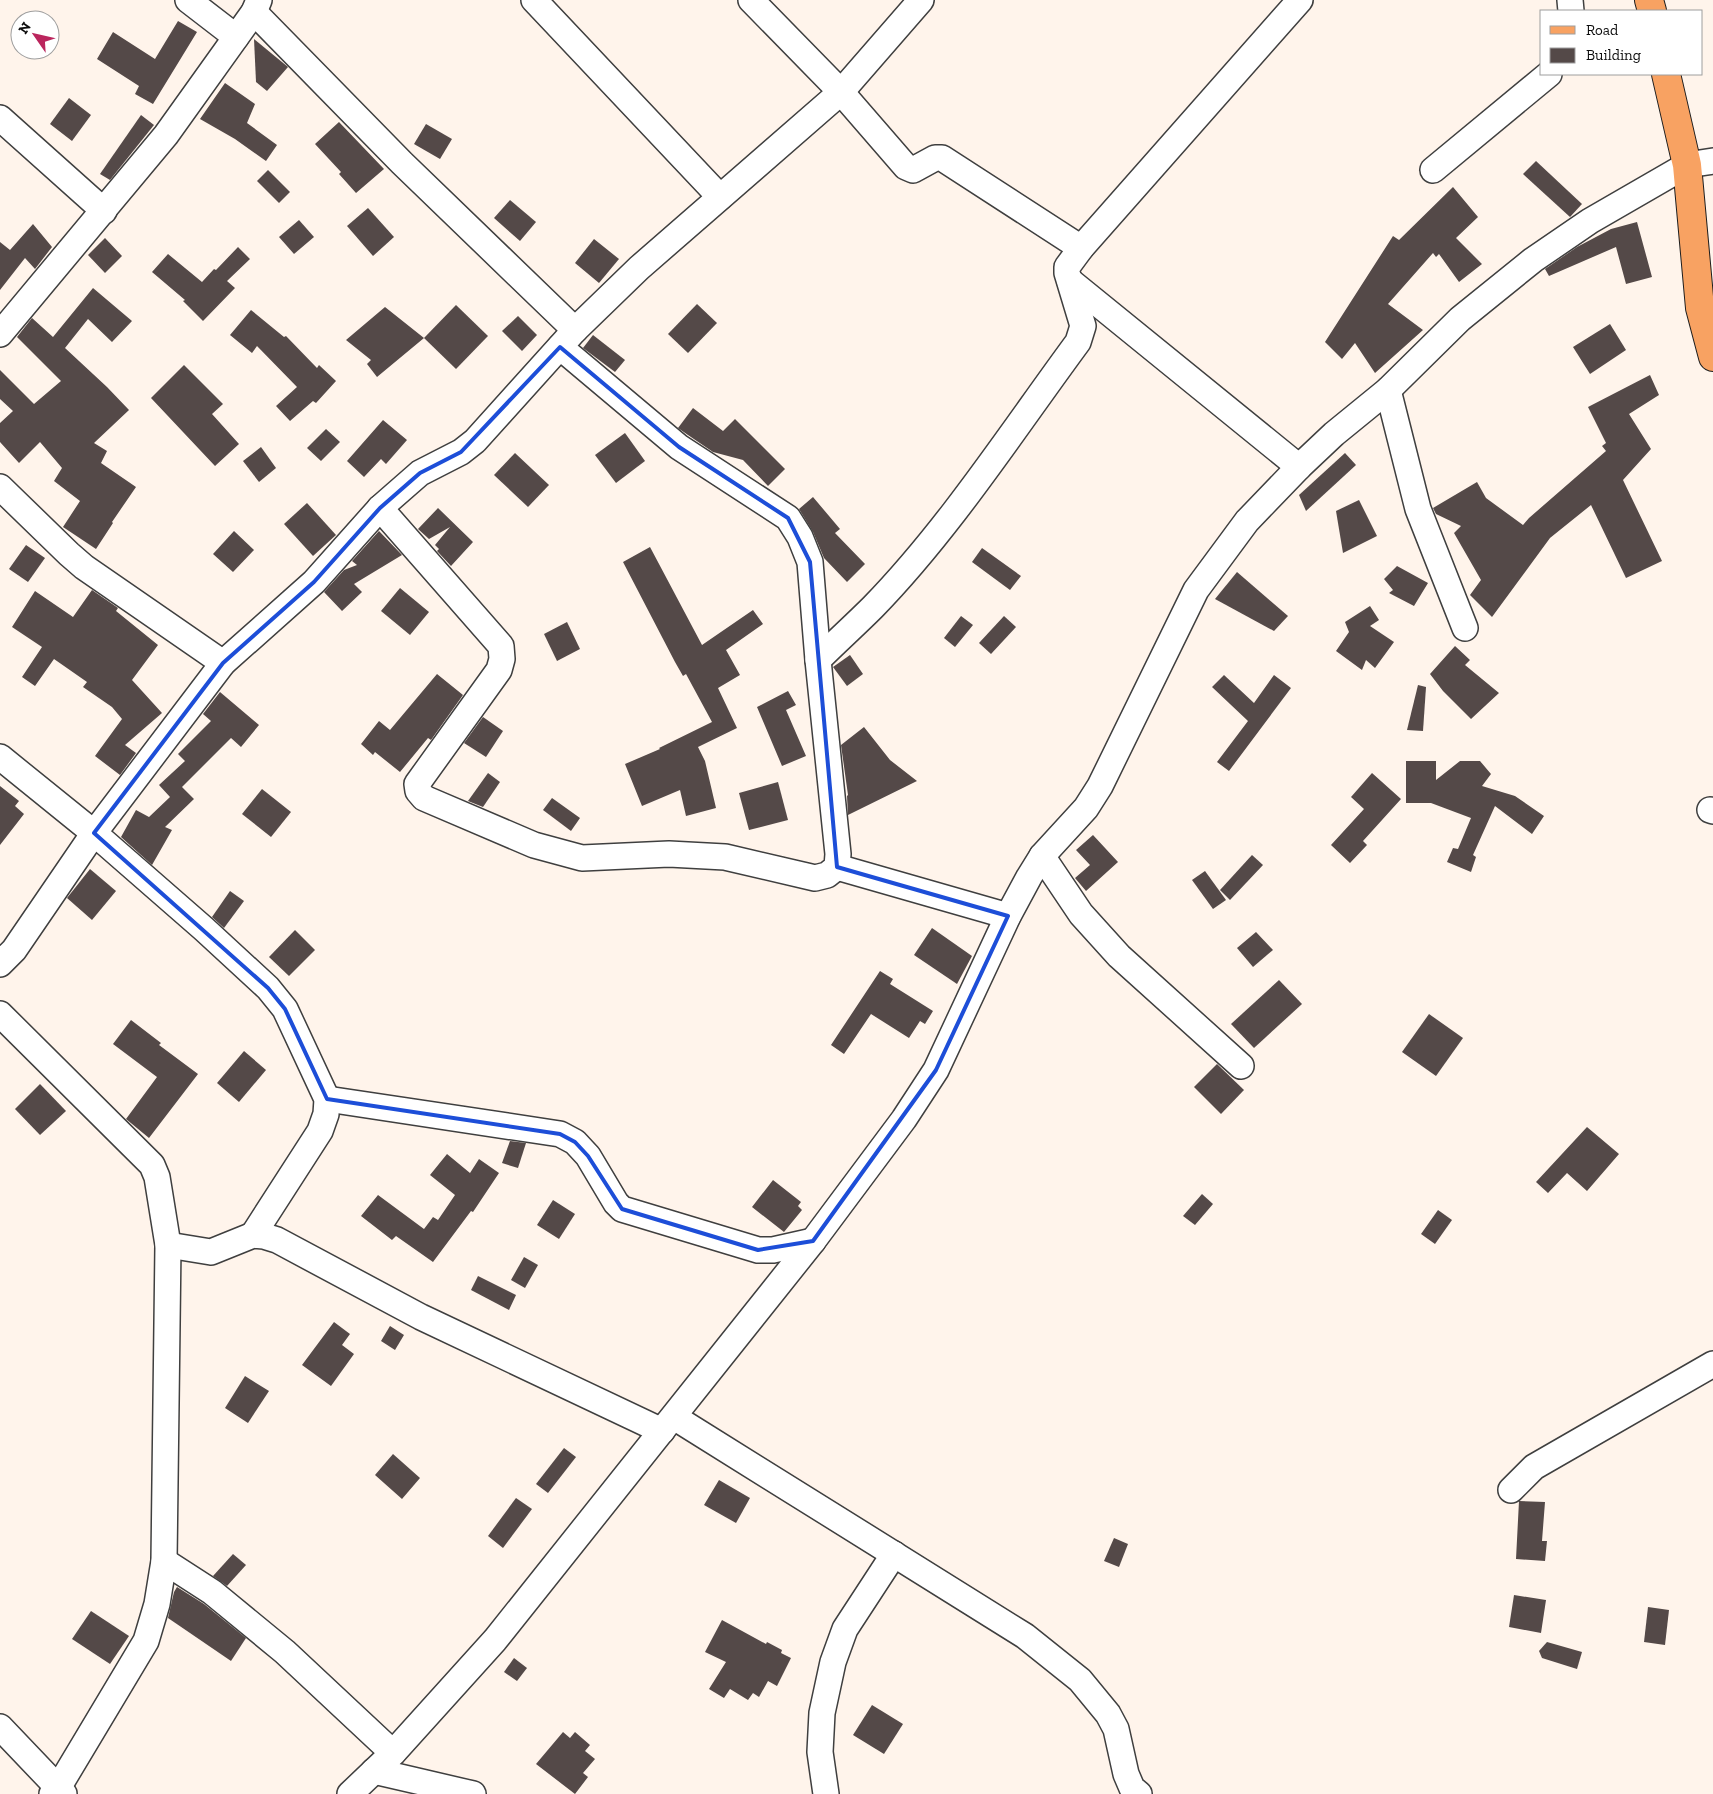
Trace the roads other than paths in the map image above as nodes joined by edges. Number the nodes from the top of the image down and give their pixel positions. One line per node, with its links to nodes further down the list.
1 (188, 0): 7 (street)
2 (534, 0): 14 (street)
3 (751, 0): 10 (street)
4 (922, 0): 10 (street)
5 (1300, 0): 16 (street)
6 (256, 6): 7 (street); 19 (street)
7 (236, 37): 15 (street)
8 (1548, 75): 13 (street)
9 (1666, 75): 12 (main road)
10 (841, 92): 14 (street); 16 (street)
11 (0, 118): 15 (street)
12 (1700, 163): 20 (main road); 21 (street)
13 (1433, 170)
14 (720, 197): 19 (street)
15 (104, 211): 18 (street)
16 (1081, 248): 17 (street)
17 (1070, 281): 22 (street); 26 (street)
18 (0, 334)
19 (568, 339): 24 (street); 26 (street)
20 (1713, 357)
21 (1388, 390): 22 (street); 25 (street)
22 (1299, 467): 30 (street)
23 (0, 486): 27 (street)
24 (380, 508): 27 (street); 31 (street)
25 (1465, 628)
26 (818, 660): 31 (street)
27 (223, 663): 29 (street)
28 (0, 757): 29 (street)
29 (94, 833): 33 (street); 36 (street)
30 (1042, 856): 32 (street); 35 (street)
31 (837, 867): 32 (street)
32 (1008, 916): 38 (street)
33 (0, 964)
34 (0, 1014): 39 (street)
35 (1241, 1066)
36 (327, 1099): 37 (street); 38 (street)
37 (253, 1235): 39 (street); 41 (street)
38 (813, 1241): 41 (street)
39 (168, 1245): 44 (street)
40 (1713, 1364): 42 (street)
41 (668, 1424): 43 (street); 46 (street)
42 (1511, 1490)
43 (894, 1554): 51 (street); 52 (street)
44 (164, 1561): 46 (street); 48 (street)
45 (0, 1727): 48 (street)
46 (393, 1753): 47 (street)
47 (374, 1771): 49 (street); 50 (street)
48 (58, 1792)
49 (350, 1794)
50 (472, 1794)
51 (826, 1794)
52 (1139, 1794)

